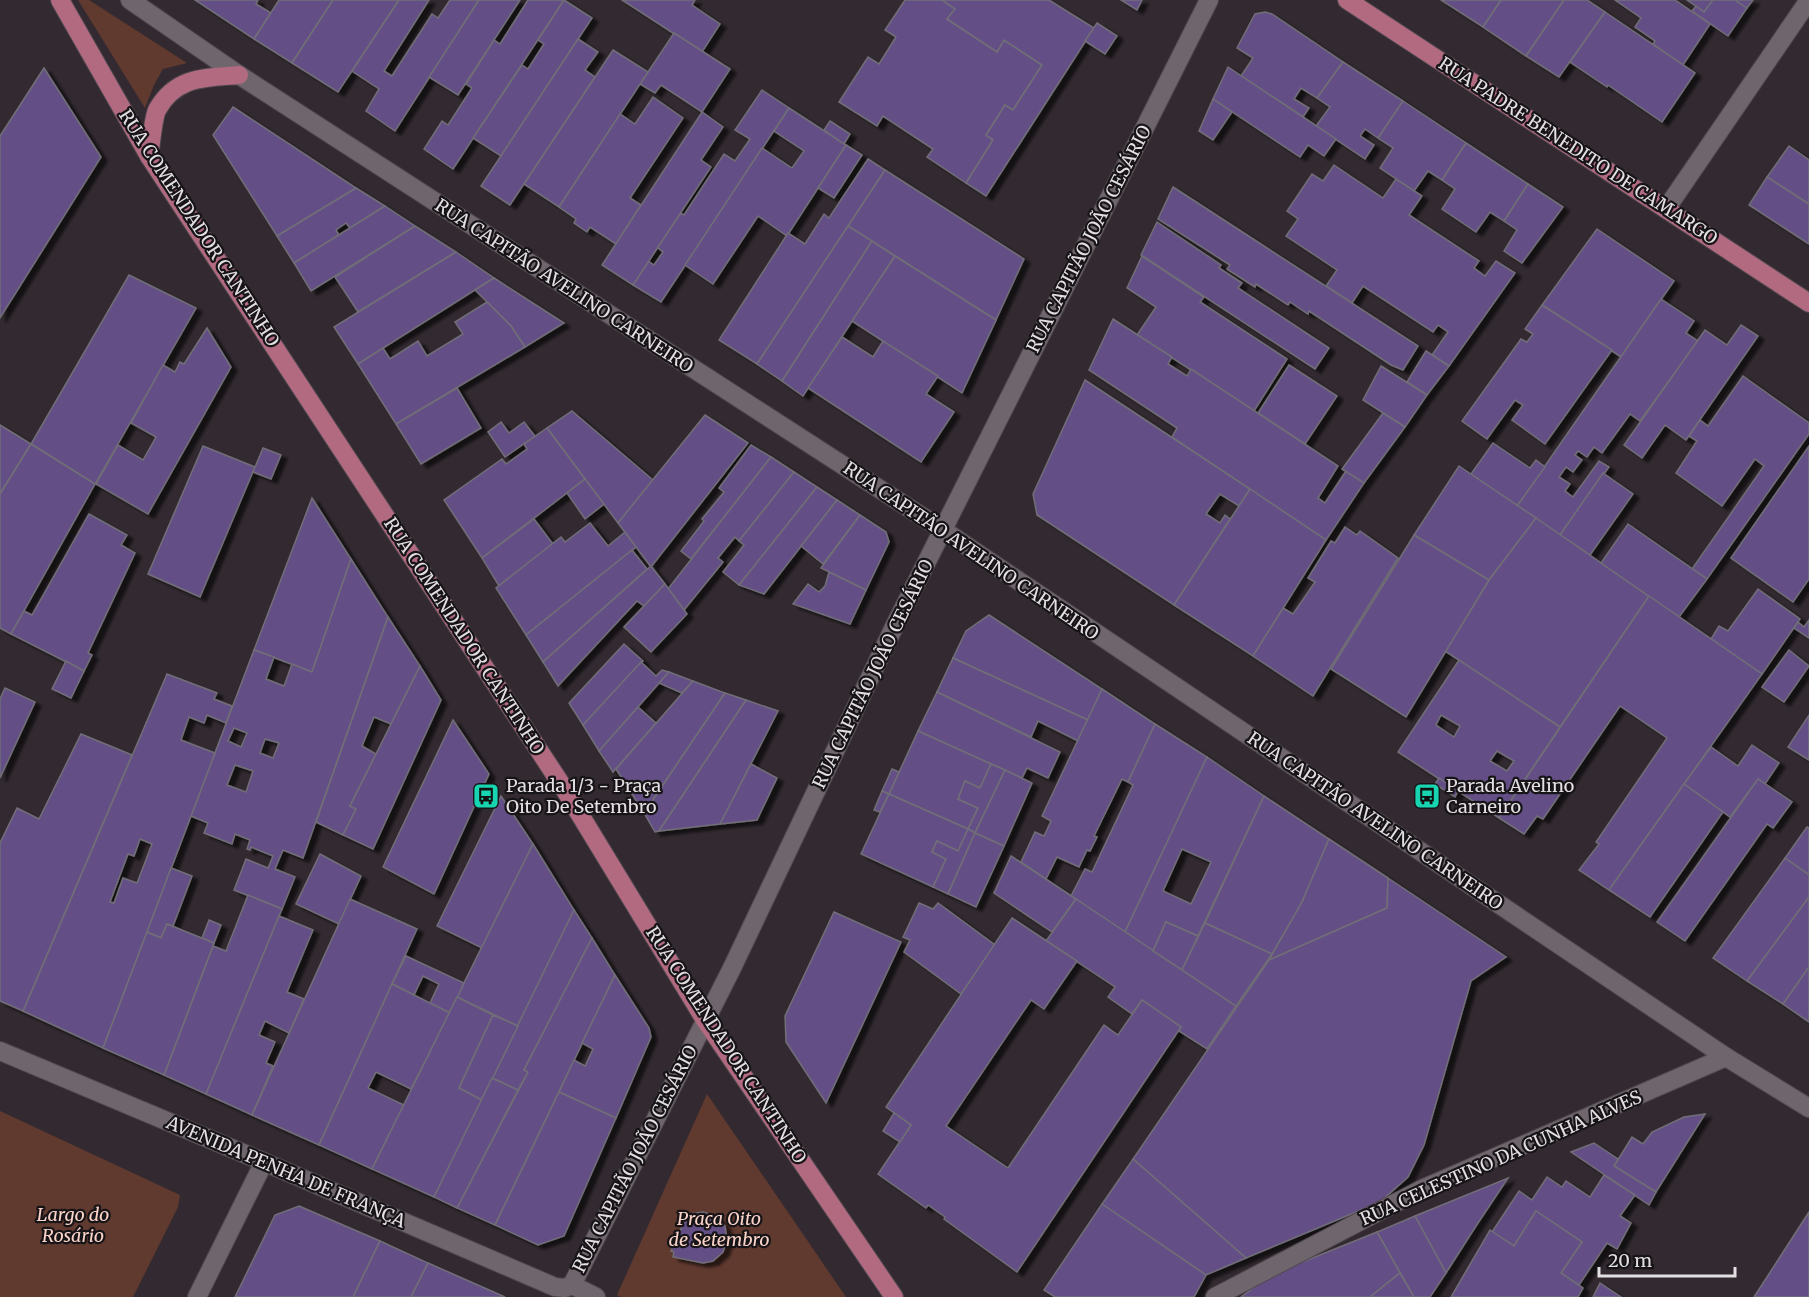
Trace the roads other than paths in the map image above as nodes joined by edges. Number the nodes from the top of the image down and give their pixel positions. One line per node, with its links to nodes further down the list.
1 (60, 0): 7 (main road, RUA COMENDADOR CANTINHO)
2 (130, 0): 6 (street, RUA CAPITÃO AVELINO CARNEIRO)
3 (1209, 0): 10 (street, RUA CAPITÃO JOÃO CESÁRIO)
4 (1347, 0): 8 (main road, RUA PADRE BENEDITO DE CAMARGO)
5 (1809, 0): 8 (street)
6 (239, 75): 7 (main road); 10 (street, RUA CAPITÃO AVELINO CARNEIRO)
7 (149, 156): 11 (main road, RUA COMENDADOR CANTINHO)
8 (1666, 209): 9 (main road, RUA PADRE BENEDITO DE CAMARGO)
9 (1809, 303)
10 (943, 530): 11 (street, RUA CAPITÃO JOÃO CESÁRIO); 13 (street, RUA CAPITÃO AVELINO CARNEIRO)
11 (705, 1020): 16 (street, RUA CAPITÃO JOÃO CESÁRIO); 19 (main road, RUA COMENDADOR CANTINHO)
12 (0, 1051): 15 (street, AVENIDA PENHA DE FRANÇA)
13 (1726, 1057): 14 (street, RUA CAPITÃO AVELINO CARNEIRO); 20 (street, RUA CELESTINO DA CUNHA ALVES)
14 (1809, 1108)
15 (264, 1162): 16 (street, AVENIDA PENHA DE FRANÇA); 17 (street)
16 (572, 1285): 18 (street)
17 (197, 1297)
18 (596, 1297)
19 (894, 1297)
20 (1215, 1297)

